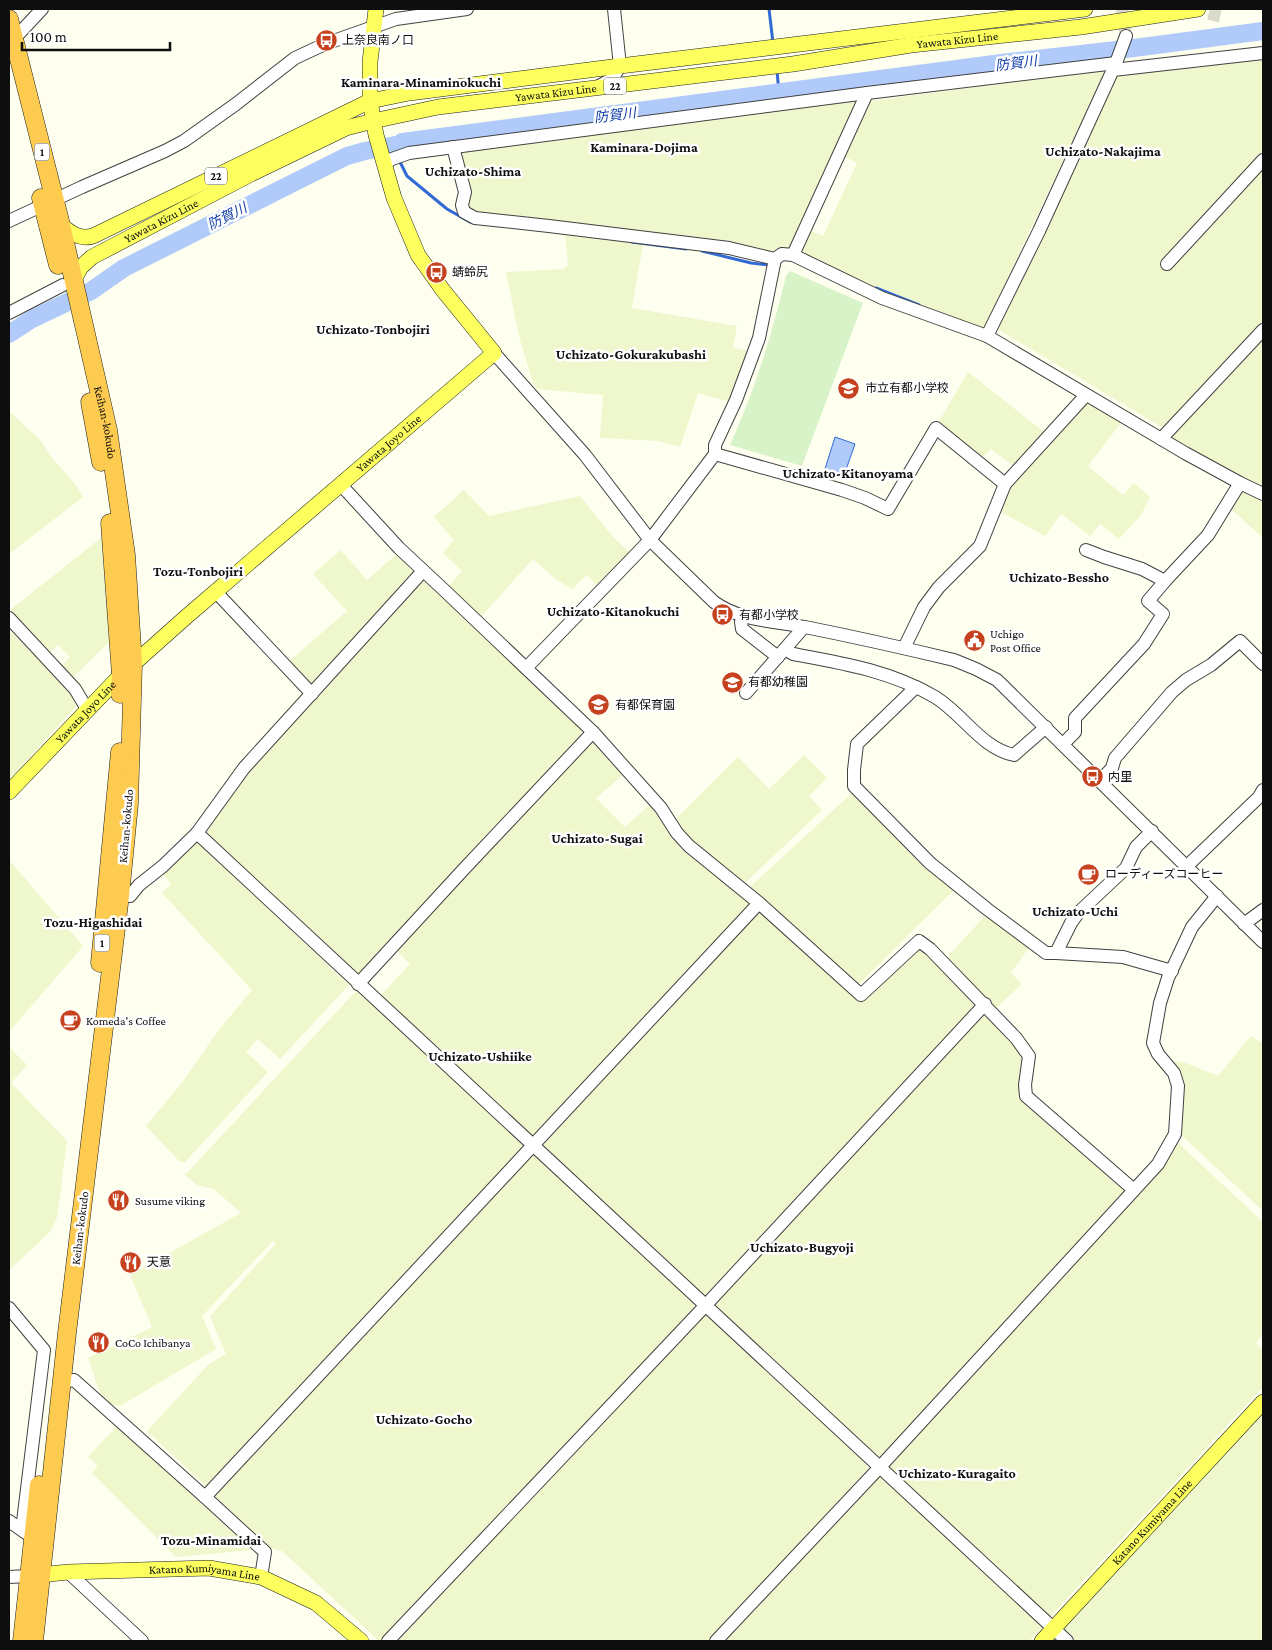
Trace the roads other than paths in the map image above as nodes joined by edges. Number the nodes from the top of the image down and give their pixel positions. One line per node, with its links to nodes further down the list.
1 (42, 9): 10 (street)
2 (376, 9): 8 (main road)
3 (466, 9): 8 (street)
4 (614, 9): 13 (street)
5 (1085, 9): 13 (main road, Yawata Kizu Line / 22)
6 (1198, 9): 15 (main road, Yawata Kizu Line / 22)
7 (9, 19): 10 (highway, Keihan-kokudo / 1)
8 (375, 26): 17 (main road); 22 (street)
9 (1126, 36): 14 (street)
10 (14, 39): 22 (highway, Keihan-kokudo / 1)
11 (1263, 53): 14 (street)
12 (9, 66): 22 (highway, Keihan-kokudo / 1)
13 (620, 66): 15 (street); 17 (main road, Yawata Kizu Line / 22)
14 (1115, 67): 16 (street); 31 (street)
15 (594, 88): 18 (main road, Yawata Kizu Line / 22)
16 (867, 93): 19 (street); 25 (street)
17 (370, 101): 18 (main road); 24 (main road, Yawata Kizu Line / 22)
18 (374, 128): 21 (main road); 28 (main road, Yawata Kizu Line / 22)
19 (453, 147): 21 (street); 26 (street)
20 (1263, 160): 27 (street)
21 (384, 165): 32 (main road)
22 (49, 203): 23 (street); 24 (highway, Keihan-kokudo / 1); 28 (highway, Keihan-kokudo / 1)
23 (9, 222)
24 (61, 225): 28 (highway, Keihan-kokudo / 1)
25 (793, 255): 26 (street); 31 (street)
26 (775, 259): 35 (street)
27 (1167, 264)
28 (68, 285): 29 (street); 52 (highway, Keihan-kokudo / 1)
29 (9, 313)
30 (1263, 330): 34 (street)
31 (987, 336): 33 (street)
32 (494, 354): 38 (main road, Yawata Joyo Line); 40 (street)
33 (1086, 395): 34 (street); 37 (street)
34 (1161, 439): 36 (street)
35 (715, 454): 37 (street); 40 (street)
36 (1240, 483): 39 (street); 43 (street)
37 (1005, 484): 48 (street)
38 (341, 485): 42 (street); 44 (main road, Yawata Joyo Line)
39 (1263, 494)
40 (650, 540): 45 (street); 51 (street)
41 (1086, 550): 43 (street)
42 (423, 571): 51 (street); 55 (street)
43 (1165, 581): 59 (street)
44 (216, 592): 52 (main road, Yawata Joyo Line); 55 (street)
45 (744, 616): 47 (street); 49 (street)
46 (9, 618): 56 (street)
47 (804, 627): 48 (street); 49 (street)
48 (904, 648): 57 (street)
49 (781, 653): 53 (street); 54 (street)
50 (1263, 664): 60 (street)
51 (526, 668): 58 (street)
52 (127, 670): 56 (main road, Yawata Joyo Line); 66 (highway, Keihan-kokudo / 1); 85 (highway, Keihan-kokudo / 1)
53 (916, 687): 57 (street); 72 (street)
54 (746, 693)
55 (312, 694): 64 (street)
56 (87, 709): 62 (main road, Yawata Joyo Line)
57 (1046, 727): 59 (street)
58 (593, 732): 68 (street); 74 (street)
59 (1063, 744): 60 (street)
60 (1100, 781): 63 (street)
61 (1263, 790): 65 (street)
62 (9, 792)
63 (1152, 831): 65 (street); 72 (street)
64 (197, 834): 66 (street); 74 (street)
65 (1186, 867): 67 (street)
66 (120, 895): 80 (highway, Keihan-kokudo / 1)
67 (1216, 896): 70 (street); 73 (street)
68 (759, 903): 75 (street); 76 (street)
69 (1263, 910): 70 (street)
70 (1244, 924): 71 (street)
71 (1263, 942)
72 (1056, 953): 73 (street)
73 (1172, 971): 77 (street)
74 (358, 984): 76 (street)
75 (985, 1004): 77 (street); 78 (street)
76 (532, 1146): 78 (street); 83 (street)
77 (1134, 1190): 82 (street)
78 (705, 1306): 82 (street); 95 (street)
79 (9, 1308): 85 (street)
80 (61, 1382): 83 (street); 87 (highway, Keihan-kokudo / 1)
81 (1263, 1402): 90 (main road, Katano Kumiyama Line)
82 (879, 1468): 90 (street); 96 (street)
83 (206, 1497): 89 (street)
84 (9, 1521): 85 (street)
85 (27, 1534): 87 (highway, Keihan-kokudo / 1)
86 (68, 1572): 87 (main road, Katano Kumiyama Line); 89 (main road, Katano Kumiyama Line); 93 (street)
87 (35, 1575): 88 (street); 91 (highway, Keihan-kokudo / 1); 92 (highway, Keihan-kokudo / 1)
88 (9, 1577)
89 (261, 1577): 94 (main road, Katano Kumiyama Line)
90 (1053, 1629): 97 (main road, Katano Kumiyama Line); 98 (street)
91 (22, 1641)
92 (34, 1641)
93 (142, 1641)
94 (361, 1641)
95 (388, 1641)
96 (716, 1641)
97 (1042, 1641)
98 (1067, 1641)

